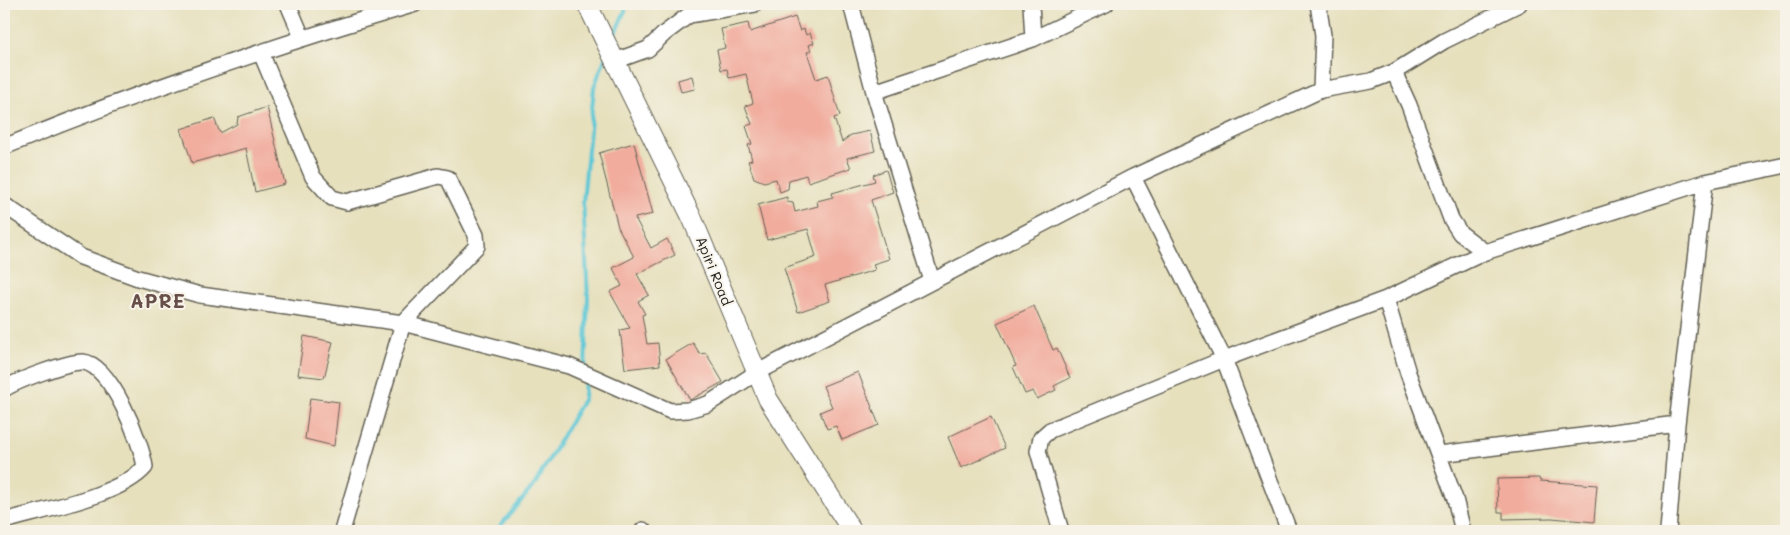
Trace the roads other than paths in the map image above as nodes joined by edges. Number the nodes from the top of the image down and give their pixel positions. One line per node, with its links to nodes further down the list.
1 (288, 4): 11 (street)
2 (416, 4): 11 (street)
3 (587, 4): 14 (street, Apiri Road)
4 (755, 4): 14 (street)
5 (851, 4): 17 (street)
6 (1031, 4): 12 (street)
7 (1106, 4): 12 (street)
8 (1318, 4): 16 (street)
9 (1519, 4): 10 (street)
10 (1496, 9): 15 (street)
11 (302, 37): 13 (street)
12 (1033, 38): 17 (street)
13 (261, 53): 18 (street); 26 (street)
14 (615, 61): 28 (street, Apiri Road)
15 (1394, 72): 16 (street); 23 (street)
16 (1321, 90): 20 (street)
17 (874, 92): 24 (street)
18 (4, 147)
19 (1786, 165): 21 (street)
20 (1134, 177): 24 (street); 27 (street)
21 (1705, 182): 23 (street); 30 (street)
22 (4, 205): 26 (street)
23 (1485, 252): 25 (street)
24 (932, 281): 28 (street)
25 (1386, 299): 27 (street); 31 (street)
26 (403, 323): 28 (street); 33 (street)
27 (1224, 359): 35 (street); 36 (street)
28 (756, 373): 34 (street, Apiri Road)
29 (4, 389): 32 (street)
30 (1677, 424): 31 (street); 38 (street)
31 (1440, 454): 37 (street)
32 (4, 521)
33 (342, 531)
34 (852, 531)
35 (1061, 531)
36 (1289, 531)
37 (1463, 531)
38 (1668, 531)

